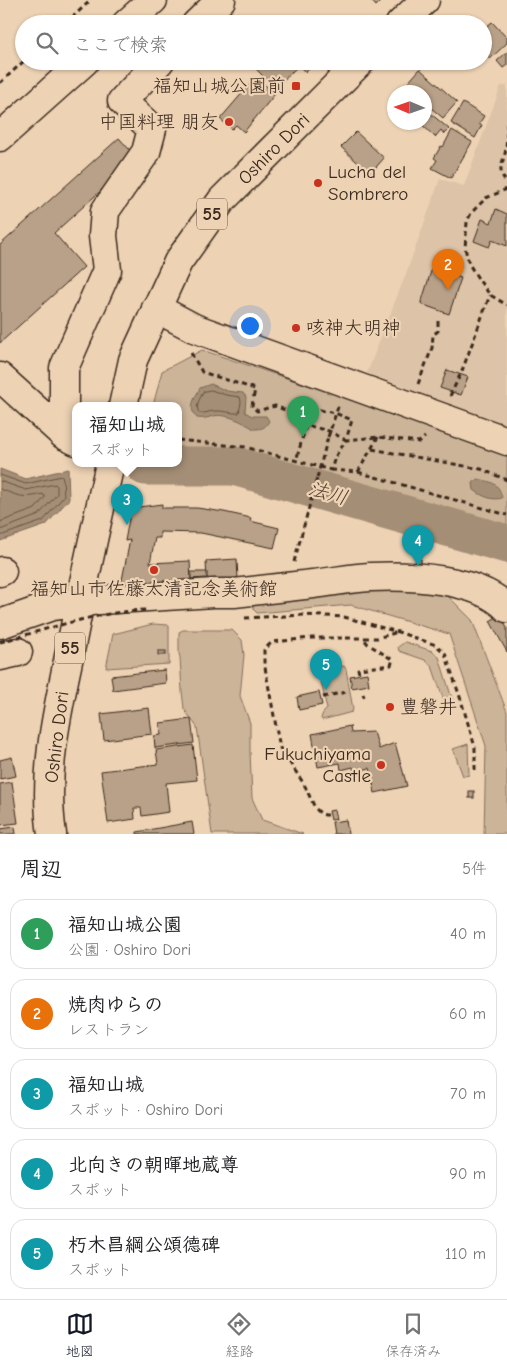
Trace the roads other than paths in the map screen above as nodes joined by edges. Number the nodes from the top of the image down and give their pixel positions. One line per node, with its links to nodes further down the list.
1 (153, 0): 4 (street)
2 (221, 0): 5 (street)
3 (425, 0): 6 (street)
4 (136, 15)
5 (205, 15)
6 (409, 15)
7 (74, 70): 10 (street)
8 (151, 70): 14 (street)
9 (352, 70): 11 (street, Oshiro Dori / 55)
10 (0, 137)
11 (156, 308): 13 (street, Oshiro Dori / 55); 15 (street)
12 (0, 377): 14 (street)
13 (124, 402)
14 (70, 438)
15 (507, 442)
16 (109, 467): 17 (street, Oshiro Dori / 55)
17 (79, 603): 18 (street); 19 (street); 20 (street, Oshiro Dori / 55)
18 (507, 608)
19 (0, 624)
20 (52, 834)

